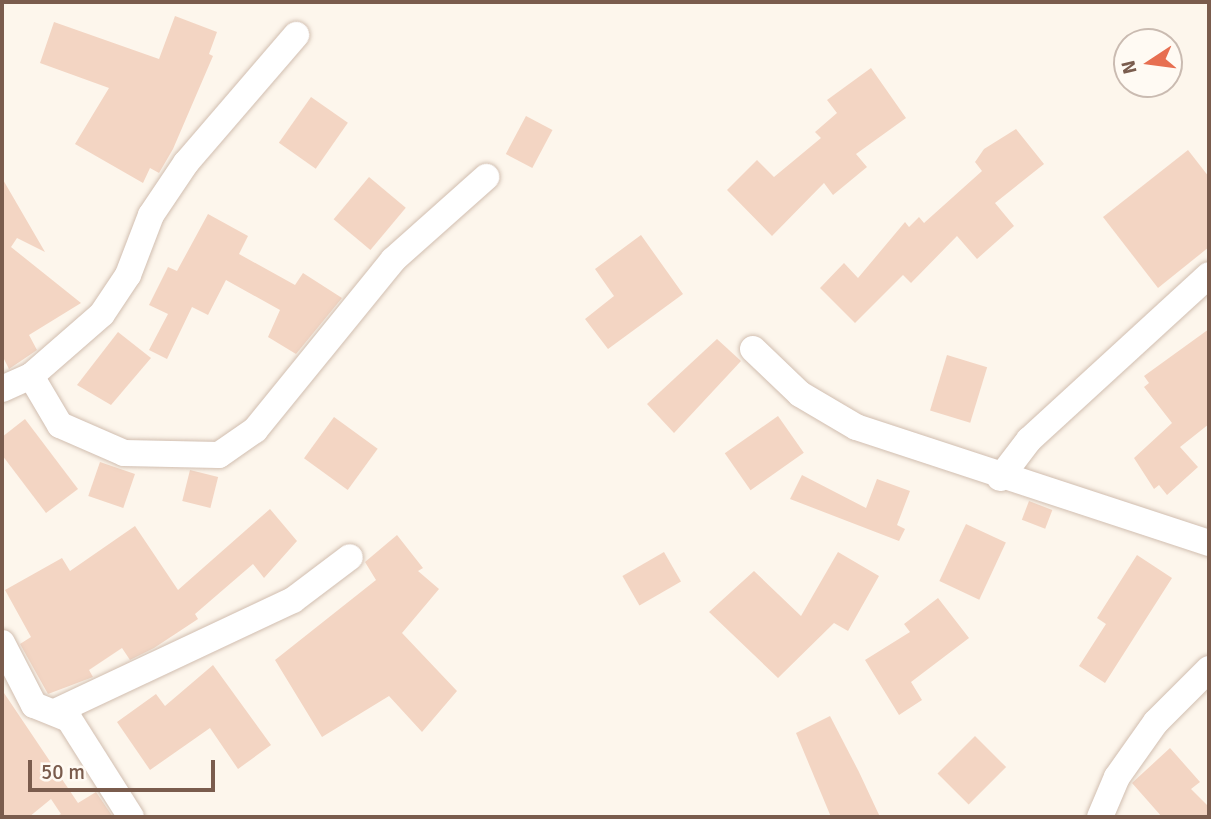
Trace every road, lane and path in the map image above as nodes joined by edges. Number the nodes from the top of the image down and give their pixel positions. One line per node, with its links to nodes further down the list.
1 (296, 35): 5 (street)
2 (486, 177): 5 (street)
3 (1209, 275): 7 (street)
4 (753, 349): 7 (street)
5 (31, 376): 6 (street)
6 (2, 389)
7 (1000, 478): 8 (street)
8 (1209, 543)
9 (350, 557): 12 (street)
10 (2, 643): 12 (street)
11 (1209, 669): 14 (street)
12 (55, 712): 13 (street)
13 (131, 817)
14 (1100, 817)

